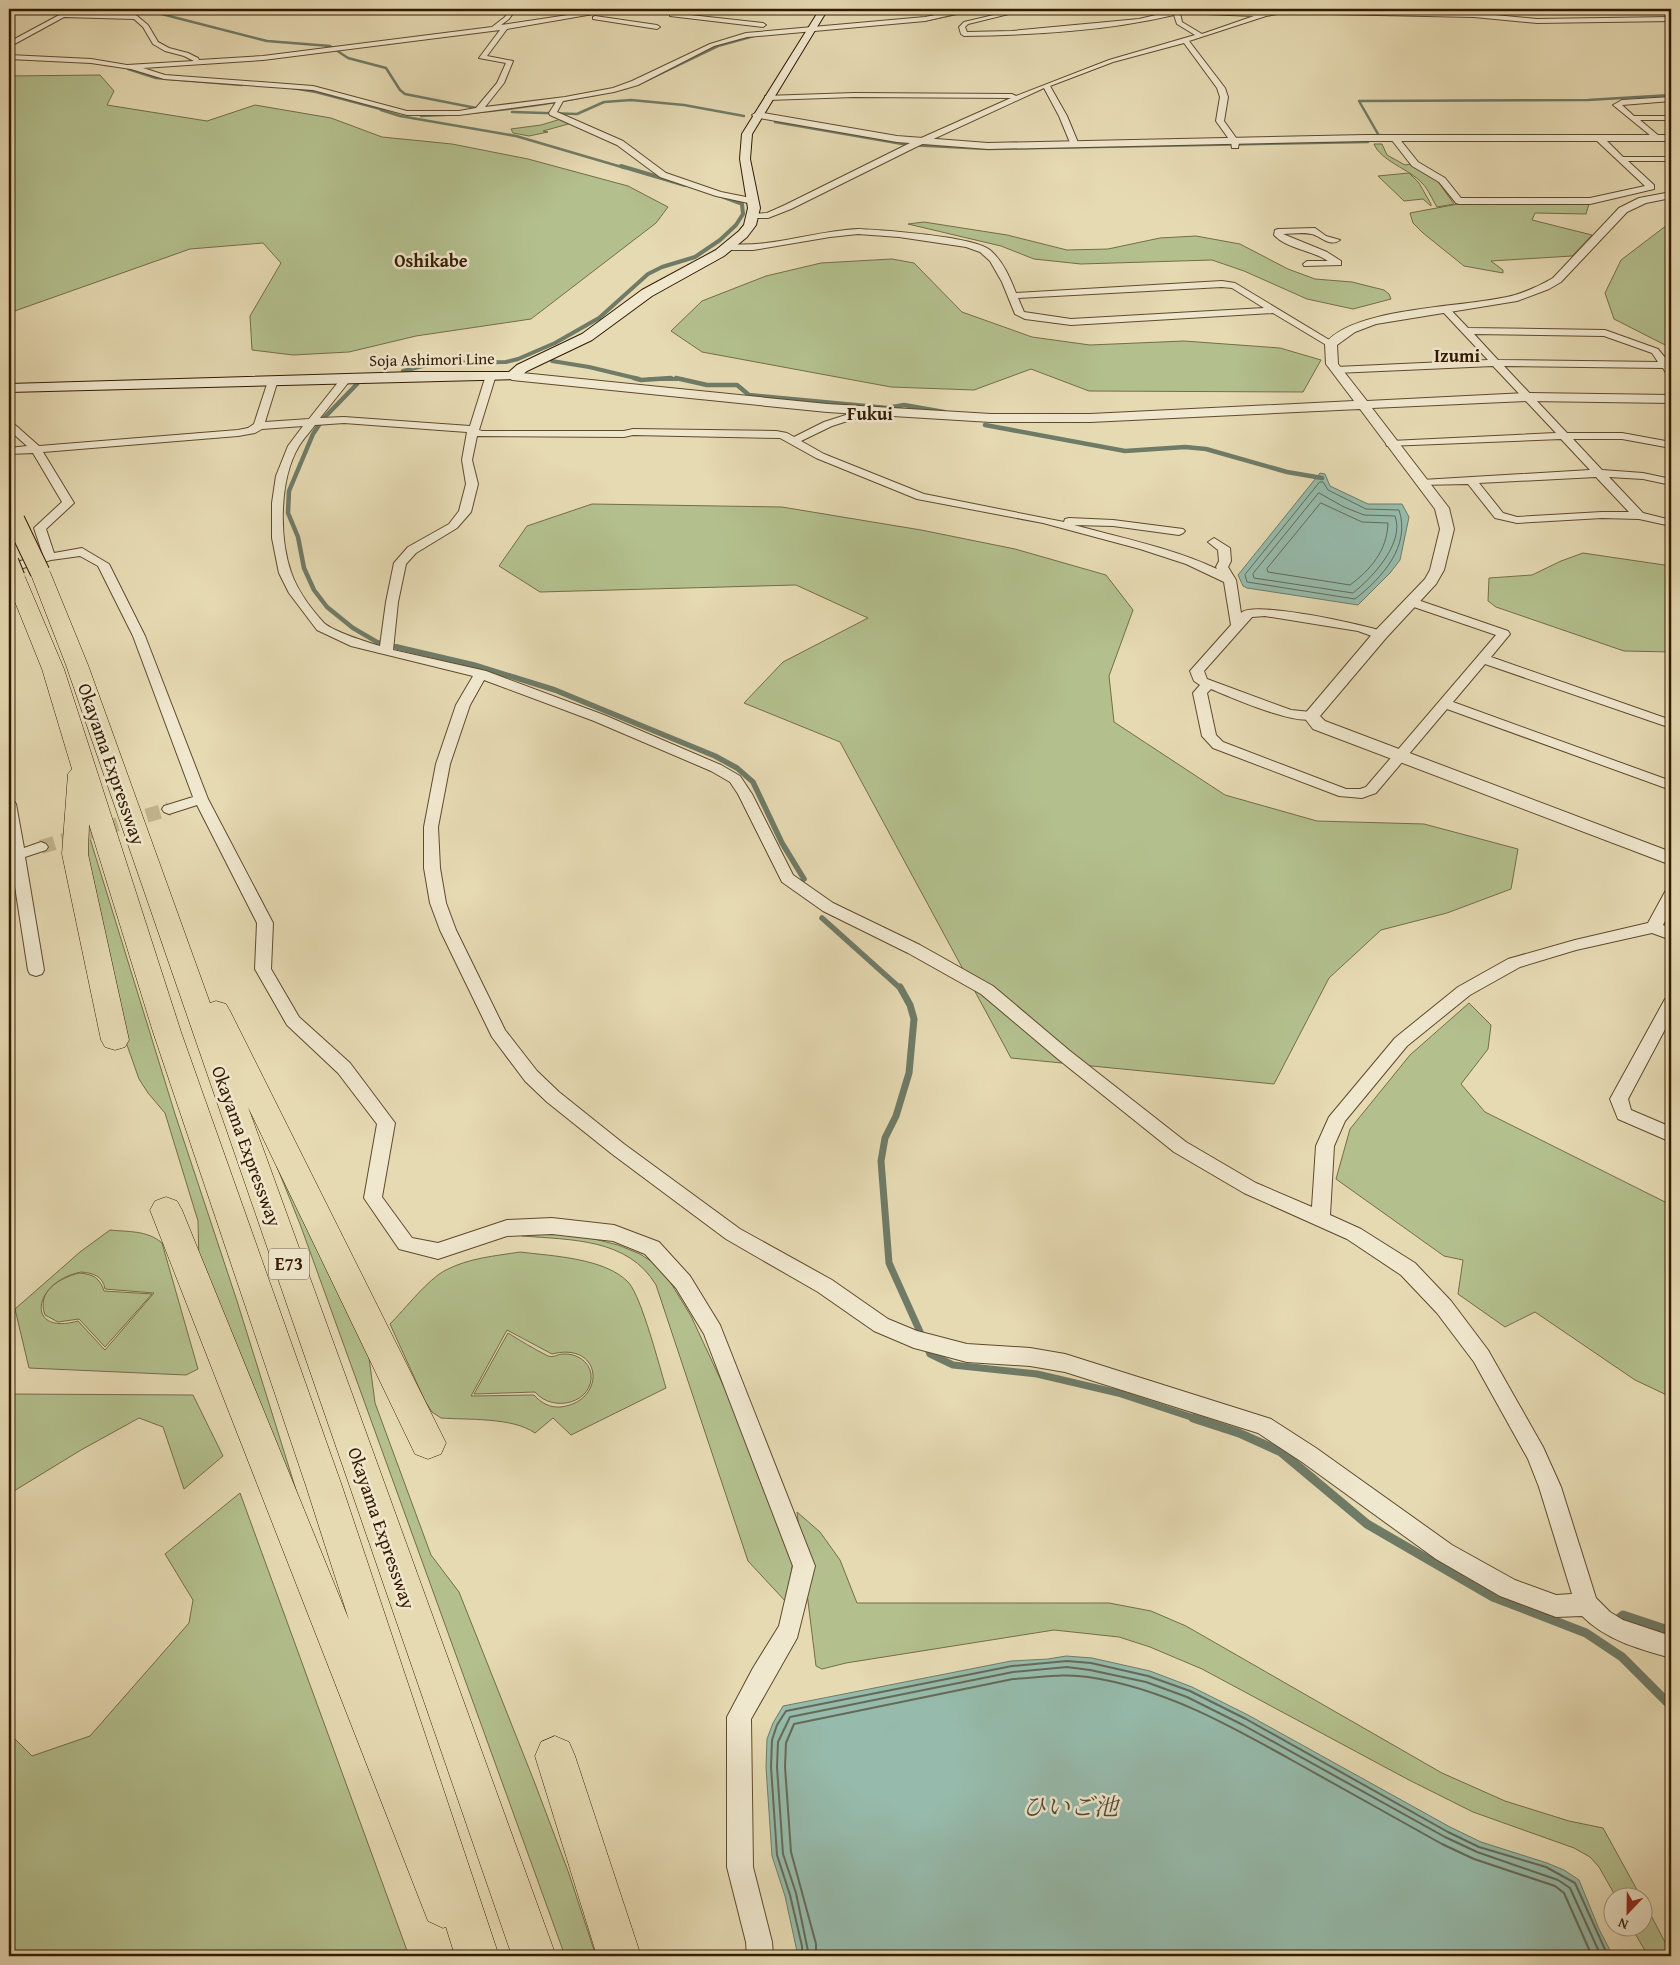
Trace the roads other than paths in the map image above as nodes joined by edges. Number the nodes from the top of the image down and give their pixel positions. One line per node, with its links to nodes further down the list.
1 (121, 9): 15 (street)
2 (513, 9): 20 (street)
3 (619, 9): 14 (street)
4 (824, 9): 21 (main road)
5 (974, 9): 21 (street)
6 (1026, 9): 9 (street)
7 (1296, 9): 10 (street)
8 (1634, 9): 13 (highway)
9 (1180, 11): 11 (street); 23 (street)
10 (1281, 12): 11 (street); 13 (street)
11 (1265, 14): 23 (street)
12 (672, 15): 17 (street)
13 (1670, 15)
14 (580, 16): 18 (street); 19 (street)
15 (110, 17): 25 (street); 29 (street)
16 (757, 18): 17 (street)
17 (763, 25): 22 (street)
18 (505, 27): 20 (street); 36 (street)
19 (657, 27)
20 (494, 28): 26 (street)
21 (812, 28): 22 (street); 33 (main road)
22 (770, 32): 35 (street)
23 (1201, 36): 24 (street)
24 (1184, 40): 31 (street); 45 (street)
25 (9, 45)
26 (345, 48): 27 (street)
27 (334, 50): 29 (street)
28 (9, 58): 30 (street)
29 (202, 62): 30 (street)
30 (132, 67): 36 (street)
31 (1046, 85): 32 (street); 46 (street)
32 (1019, 96): 33 (street); 44 (street)
33 (768, 98): 37 (main road)
34 (1671, 99): 38 (street)
35 (559, 101): 36 (street); 50 (street)
36 (479, 110)
37 (757, 115): 44 (street); 50 (main road)
38 (1633, 118): 39 (street); 41 (street)
39 (1671, 118)
40 (1598, 138): 41 (street); 43 (street); 47 (street)
41 (1656, 138): 42 (street)
42 (1671, 138)
43 (1395, 139): 45 (street); 47 (street)
44 (914, 144): 46 (street); 51 (street)
45 (1235, 144): 46 (street)
46 (1076, 145)
47 (1622, 159): 48 (street)
48 (1671, 159)
49 (1671, 195): 57 (street)
50 (753, 201): 51 (main road)
51 (753, 216): 53 (main road, Soja Ashimori Line)
52 (1336, 240): 54 (street)
53 (728, 247): 55 (street); 64 (main road, Soja Ashimori Line)
54 (1307, 264)
55 (1012, 296): 56 (street); 56 (street)
56 (1272, 310): 59 (street)
57 (1446, 310): 58 (street); 59 (street)
58 (1466, 331): 60 (street); 61 (street)
59 (1331, 344): 62 (street)
60 (1496, 363): 61 (street); 62 (street); 68 (street)
61 (1669, 369)
62 (1336, 370): 70 (street)
63 (491, 376): 64 (main road, Soja Ashimori Line); 65 (main road, Soja Ashimori Line); 75 (street)
64 (512, 376): 71 (street)
65 (348, 378): 66 (main road, Soja Ashimori Line); 72 (street)
66 (273, 380): 67 (main road, Soja Ashimori Line); 74 (street)
67 (9, 388)
68 (1528, 397): 69 (street); 70 (street); 76 (street)
69 (1671, 399)
70 (1362, 405): 71 (street); 78 (street)
71 (861, 411): 77 (street)
72 (318, 423): 74 (street); 75 (street); 98 (street)
73 (9, 425): 80 (street)
74 (259, 426): 80 (street)
75 (474, 432): 77 (street); 98 (street)
76 (1564, 436): 78 (street); 79 (street); 82 (street)
77 (793, 440): 87 (street)
78 (1391, 444): 85 (street)
79 (1671, 444)
80 (36, 448): 81 (street); 90 (street)
81 (9, 452)
82 (1599, 473): 83 (street); 84 (street); 86 (street)
83 (1470, 480): 85 (street); 86 (street)
84 (1671, 482)
85 (1422, 483): 95 (street)
86 (1639, 516): 89 (street)
87 (1044, 520): 91 (street); 94 (street)
88 (11, 522): 90 (street); 93 (highway, Okayama Expressway / E73, bridge)
89 (1671, 523)
90 (40, 528): 93 (street)
91 (1179, 531)
92 (1214, 542): 94 (street)
93 (25, 567): 105 (highway, Okayama Expressway / E73); 108 (street); 114 (highway, Okayama Expressway / E73)
94 (1230, 580): 96 (street)
95 (1412, 602): 97 (street); 99 (street)
96 (1237, 626): 97 (street); 101 (street)
97 (1380, 635): 103 (street)
98 (386, 646): 100 (street)
99 (1484, 659): 102 (street); 104 (street)
100 (481, 674): 123 (street); 125 (street)
101 (1208, 684): 103 (street); 106 (street)
102 (1446, 704): 106 (street); 107 (street)
103 (1311, 716): 106 (street)
104 (1671, 724)
105 (80, 756): 120 (highway); 129 (highway, Okayama Expressway / E73)
106 (1402, 756): 113 (street)
107 (1671, 786)
108 (200, 800): 110 (street); 132 (street)
109 (9, 804): 112 (street)
110 (169, 809)
111 (41, 847): 112 (street)
112 (17, 855): 118 (street)
113 (1671, 859)
114 (149, 870): 124 (highway); 130 (highway, Okayama Expressway / E73)
115 (1671, 894): 116 (street)
116 (1654, 927): 117 (street); 123 (street)
117 (1671, 935)
118 (36, 970)
119 (1671, 1003): 121 (street)
120 (115, 1040)
121 (1671, 1136)
122 (166, 1210): 128 (highway)
123 (1320, 1219): 125 (street)
124 (428, 1443)
125 (1602, 1618): 126 (street)
126 (1671, 1647)
127 (555, 1756): 131 (highway)
128 (463, 1956)
129 (477, 1956)
130 (534, 1956)
131 (619, 1956)
132 (760, 1956)

